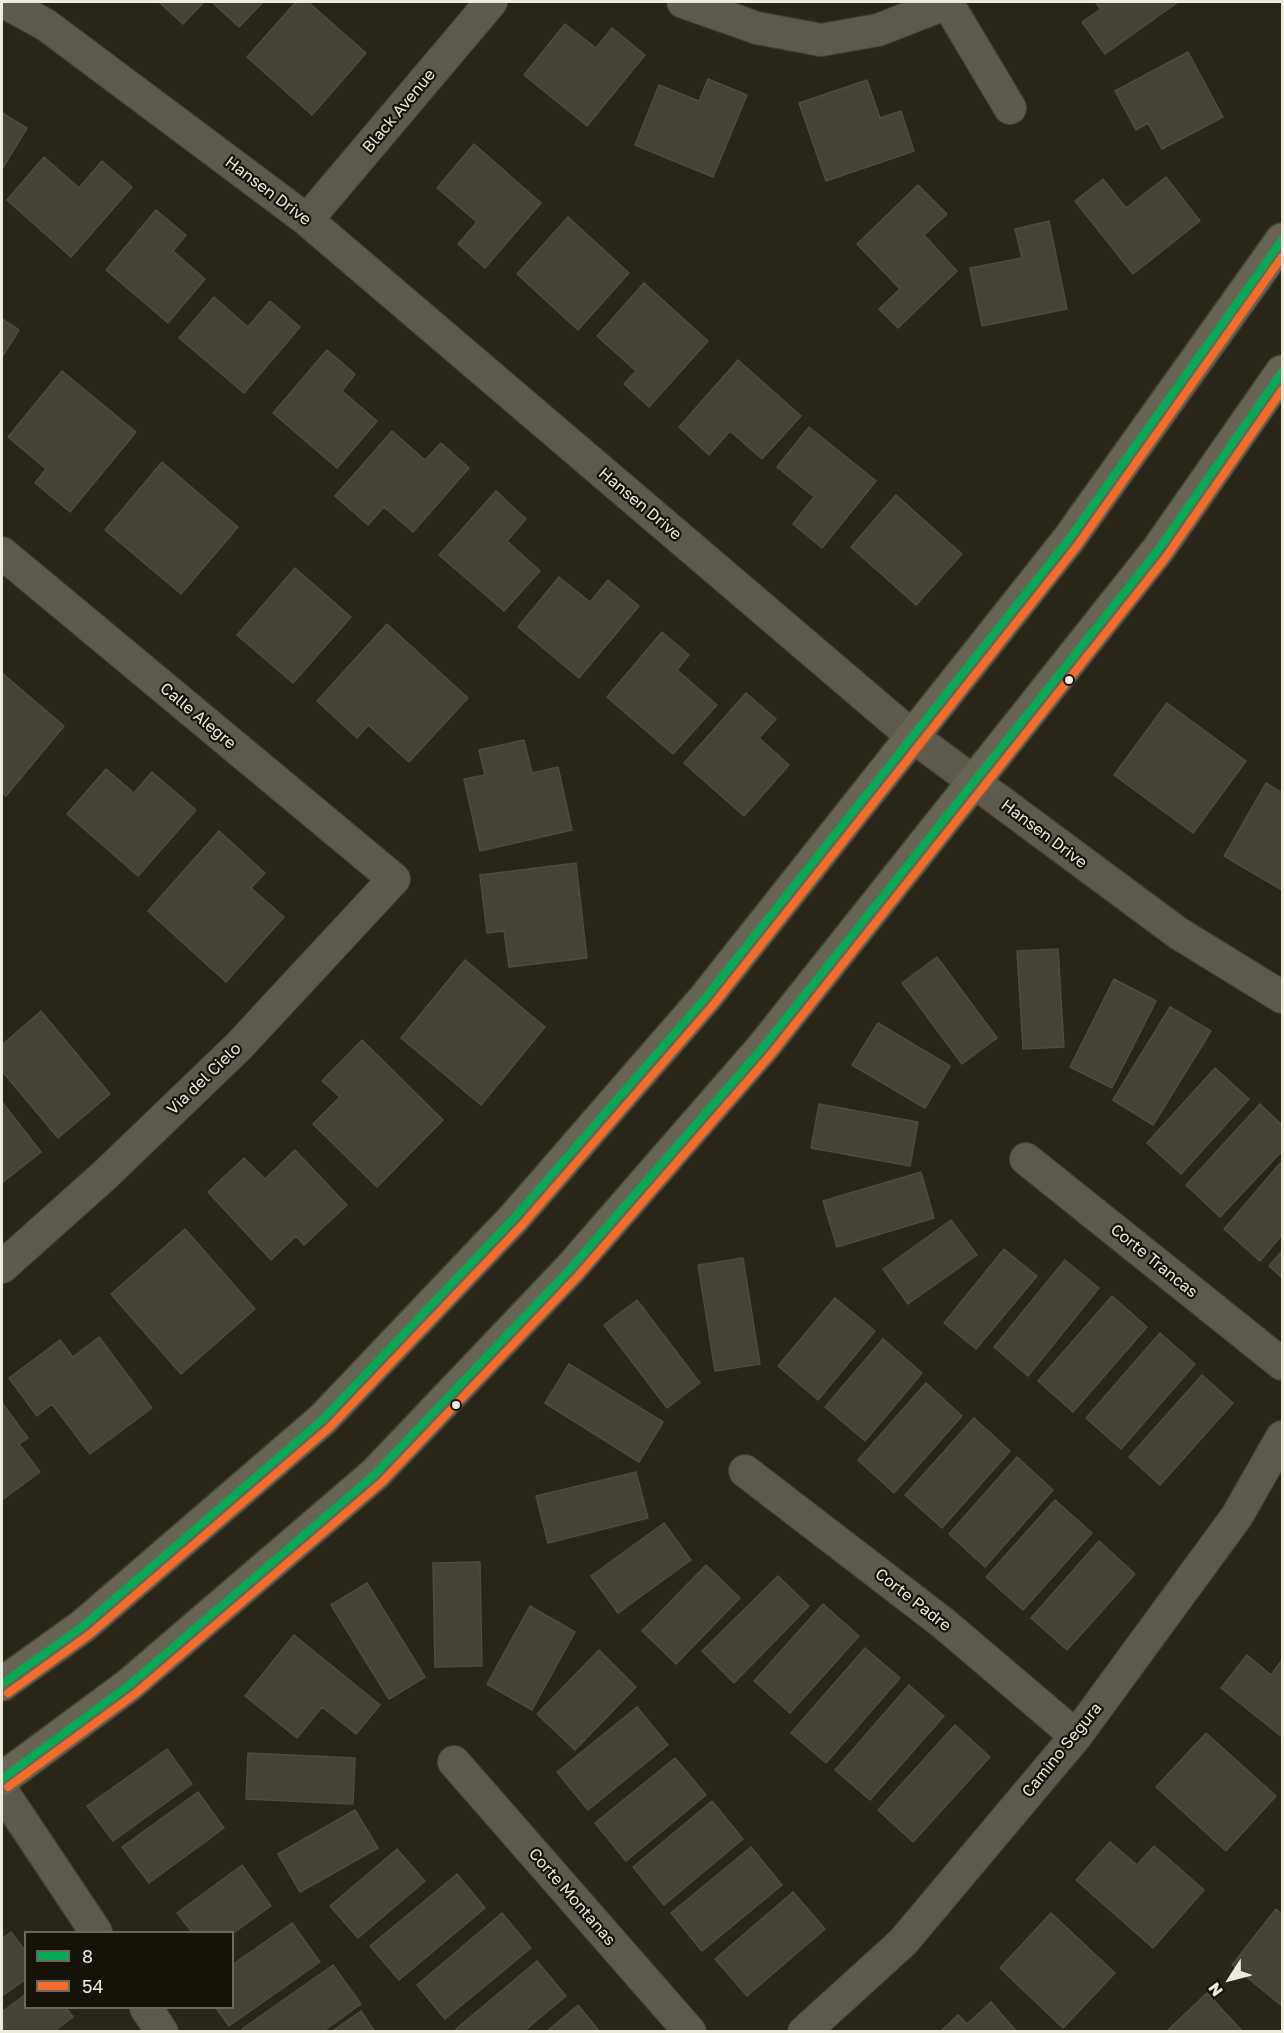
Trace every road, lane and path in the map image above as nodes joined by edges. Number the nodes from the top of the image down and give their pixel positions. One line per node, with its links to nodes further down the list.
1 (4, 2): 6 (street, Hansen Drive)
2 (491, 2): 6 (street, Black Avenue)
3 (683, 2): 4 (street)
4 (949, 3): 5 (street)
5 (1010, 108)
6 (307, 220): 10 (street, Hansen Drive)
7 (1282, 240): 10 (main road)
8 (1282, 372): 11 (main road)
9 (2, 553): 12 (street, Calle Alegre)
10 (912, 736): 11 (street, Hansen Drive); 19 (main road)
11 (973, 782): 13 (street, Hansen Drive); 22 (main road)
12 (394, 879): 15 (street, Via del Cielo)
13 (1282, 997)
14 (1026, 1159): 16 (street, Corte Trancas)
15 (2, 1267)
16 (1282, 1364)
17 (1282, 1437): 20 (street, Camino Segura)
18 (745, 1471): 20 (street, Corte Padre)
19 (2, 1684)
20 (1076, 1736): 28 (street, Camino Segura)
21 (454, 1762): 27 (street, Corte Montanas)
22 (2, 1779)
23 (2, 1791): 24 (street)
24 (95, 1931)
25 (147, 2009): 26 (street)
26 (162, 2031)
27 (690, 2031)
28 (804, 2031)

